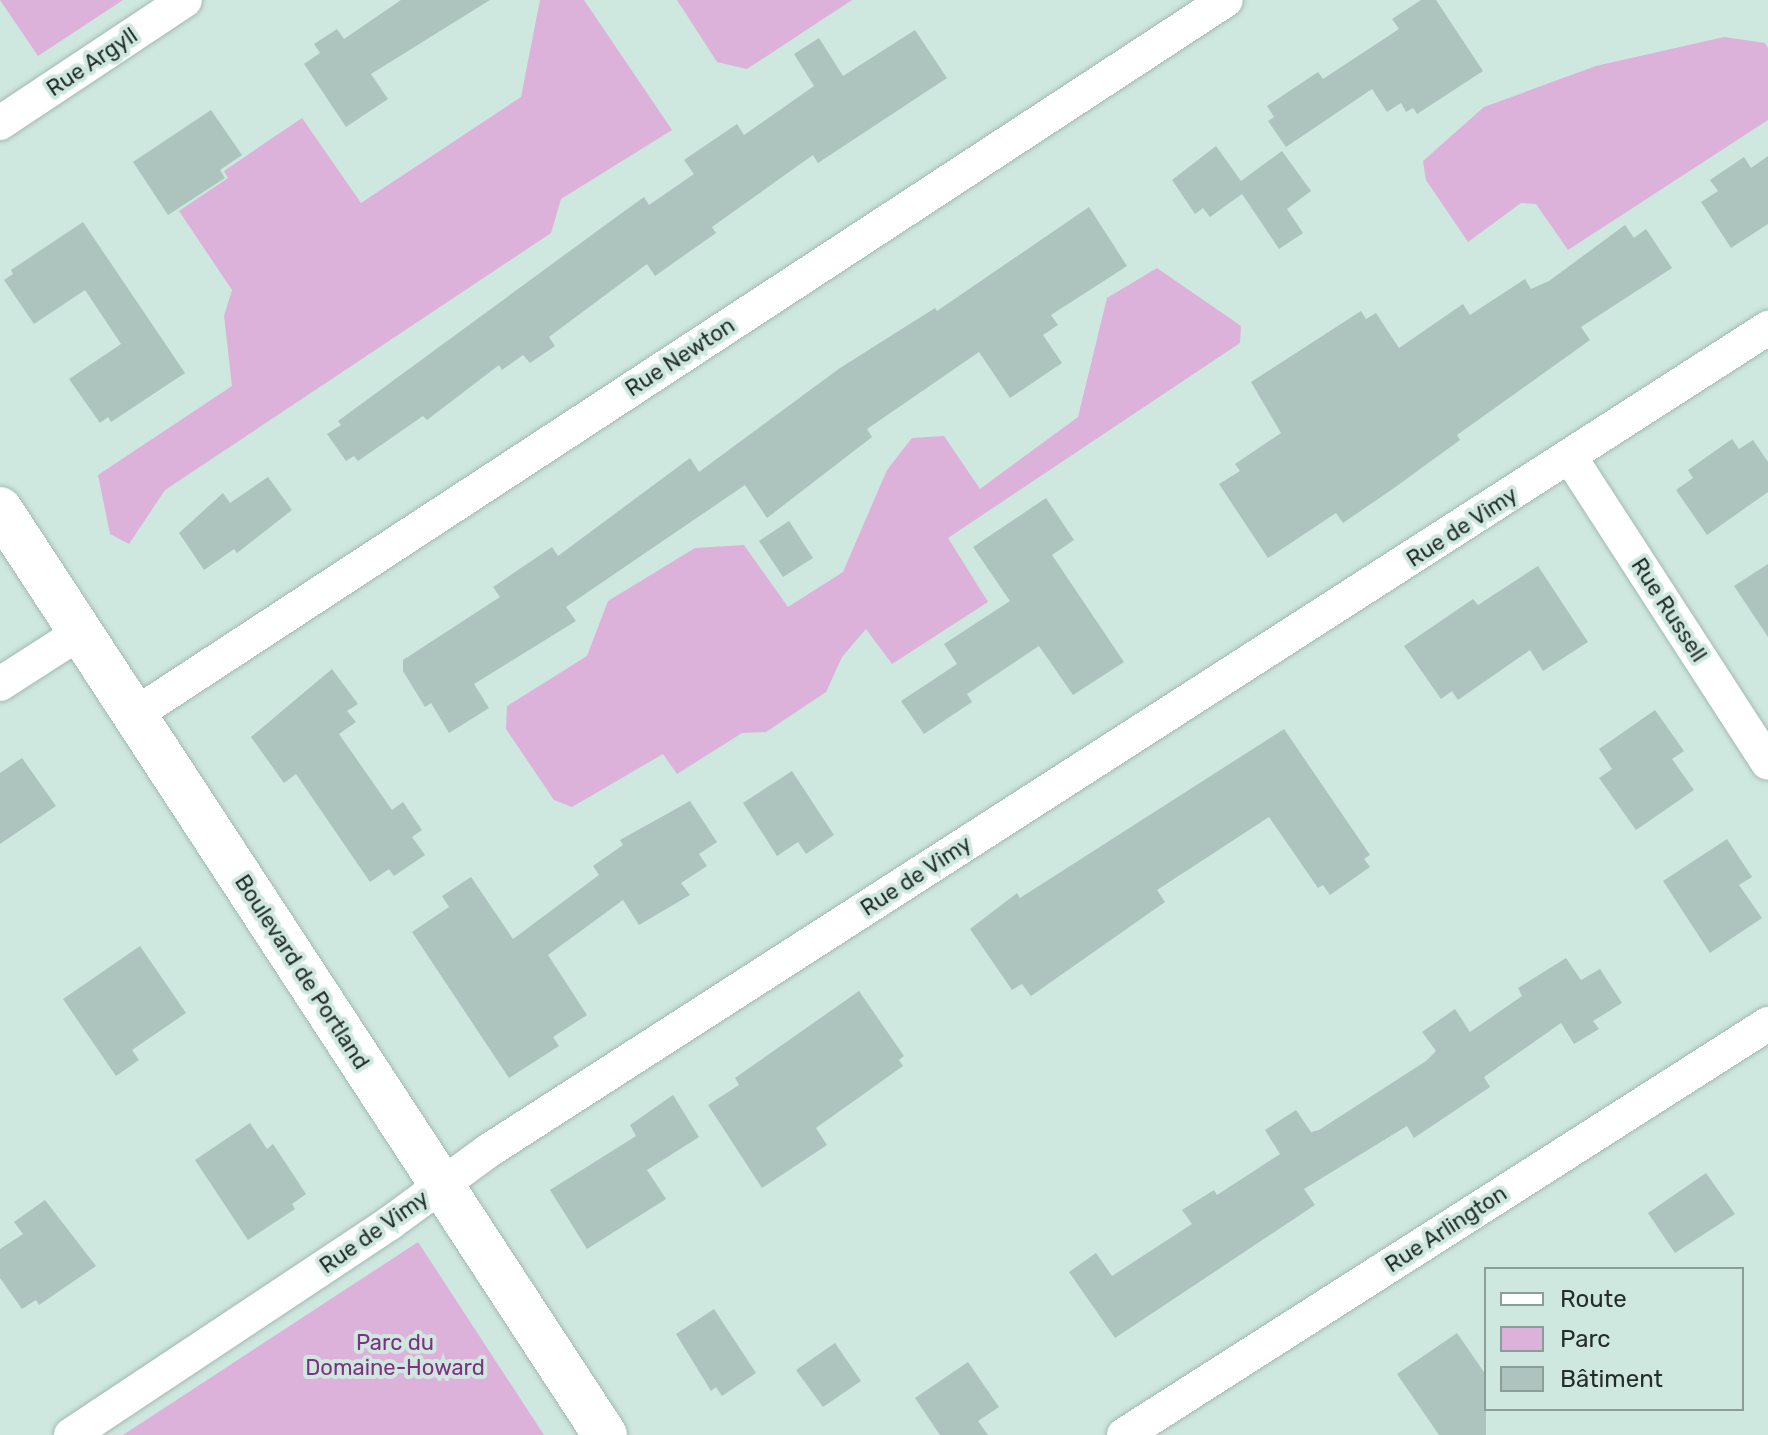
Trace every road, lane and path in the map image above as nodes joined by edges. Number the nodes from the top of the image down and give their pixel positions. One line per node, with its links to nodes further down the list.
1 (185, 0): 3 (street, Rue Argyll)
2 (1226, 0): 9 (street, Rue Newton)
3 (0, 123)
4 (1768, 328): 5 (street, Rue de Vimy)
5 (1570, 457): 10 (street, Rue Russell); 12 (street, Rue de Vimy)
6 (0, 509): 7 (main road, Boulevard de Portland)
7 (81, 632): 8 (street); 9 (main road, Boulevard de Portland)
8 (0, 684)
9 (134, 715): 12 (main road, Boulevard de Portland)
10 (1768, 763)
11 (1768, 1024): 15 (street, Rue Arlington)
12 (442, 1185): 13 (street, Rue de Vimy); 14 (main road, Boulevard de Portland)
13 (71, 1435)
14 (605, 1435)
15 (1124, 1435)

